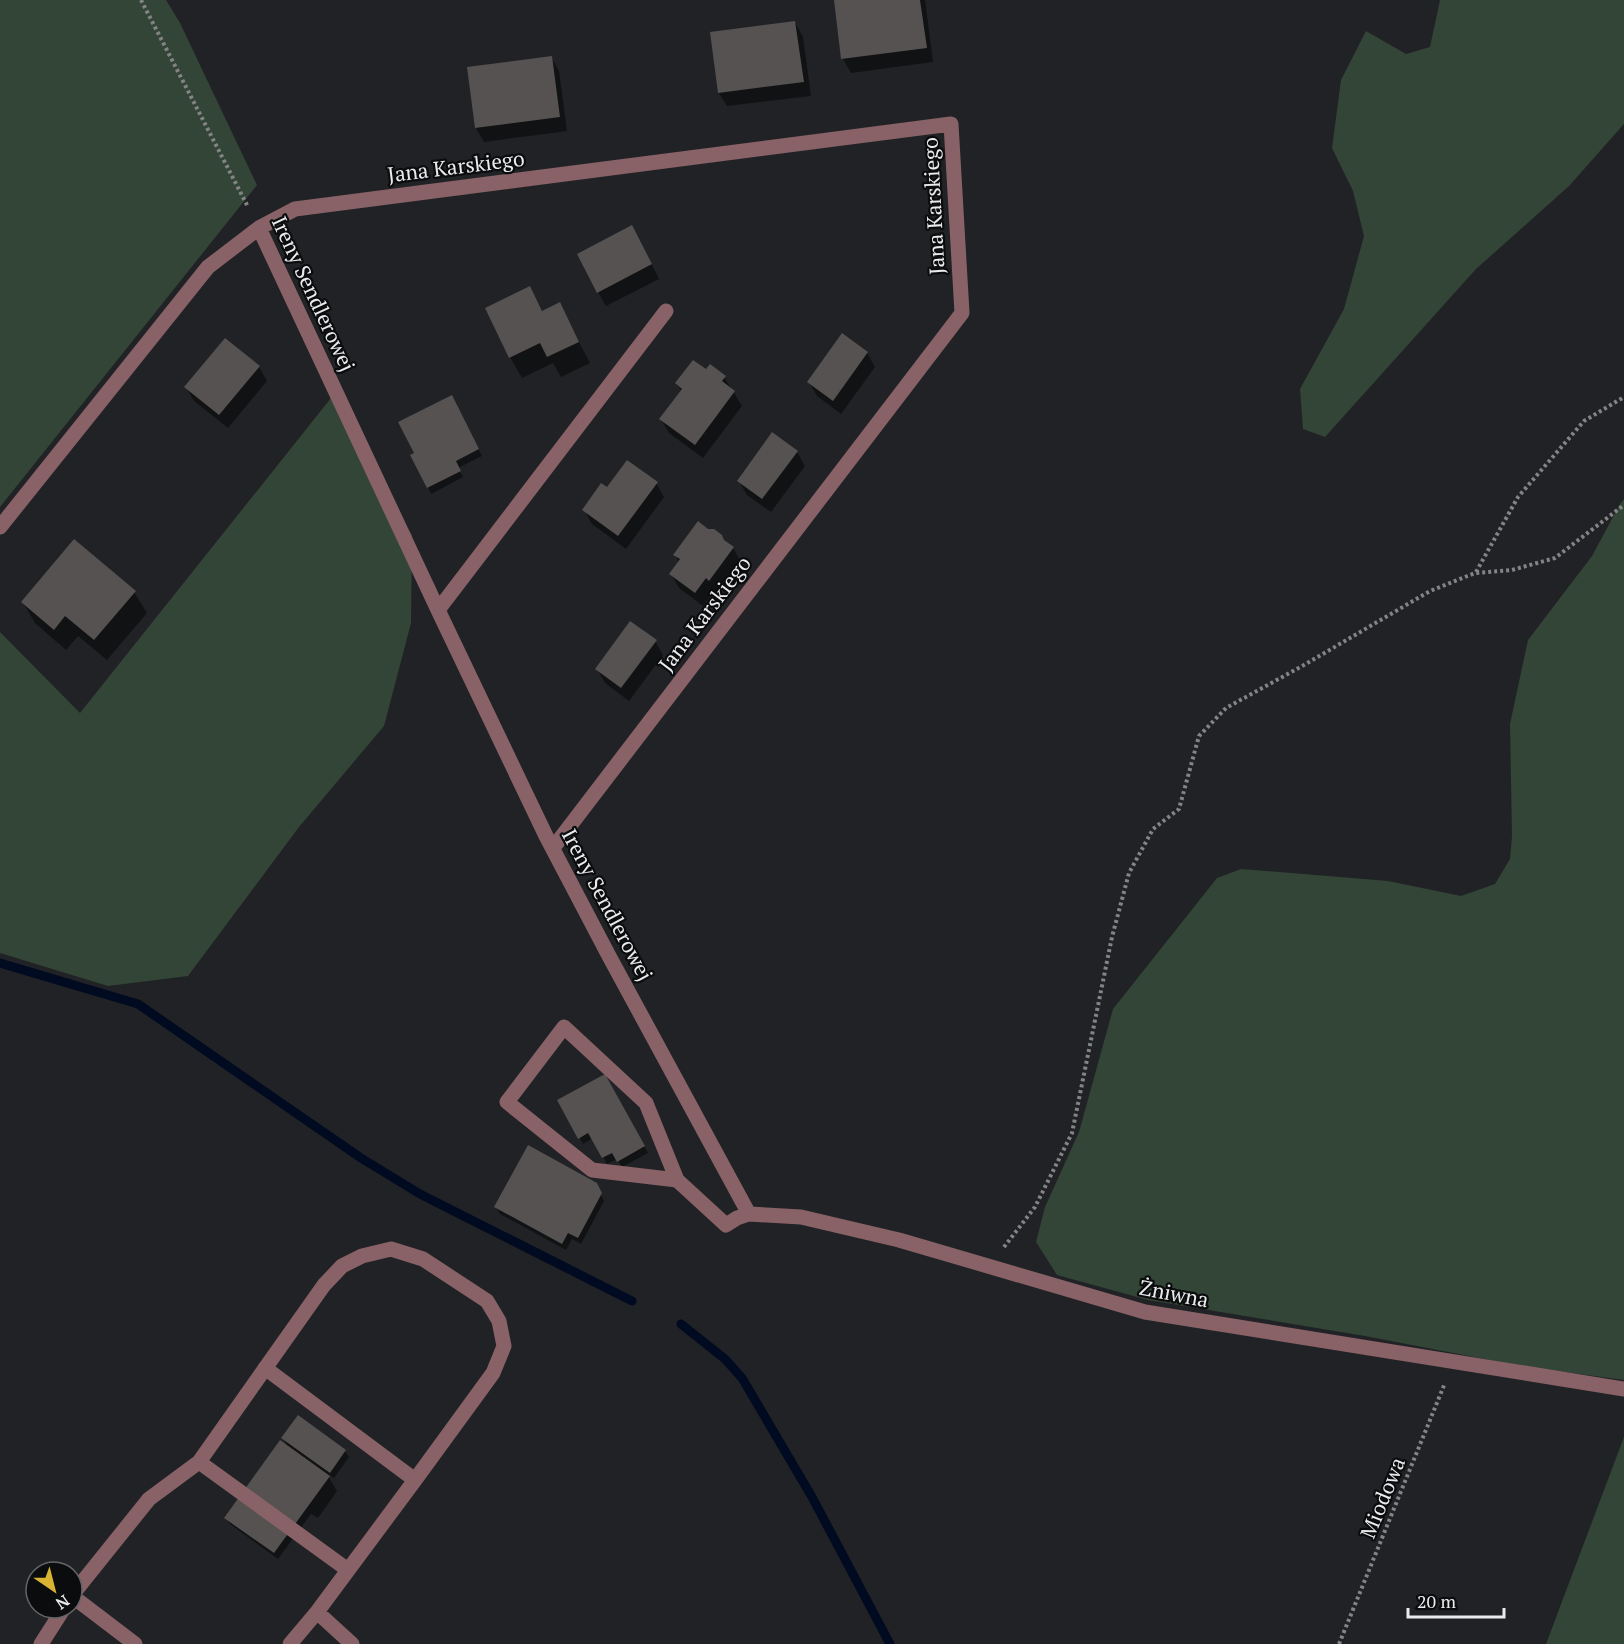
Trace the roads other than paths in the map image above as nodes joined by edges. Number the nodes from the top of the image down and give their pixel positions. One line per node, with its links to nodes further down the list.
1 (259, 228): 3 (street); 4 (street, Ireny Sendlerowej); 5 (street, Jana Karskiego)
2 (666, 311): 4 (street)
3 (0, 526)
4 (438, 610): 5 (street, Ireny Sendlerowej)
5 (553, 848): 7 (street, Ireny Sendlerowej)
6 (677, 1180): 6 (street); 7 (street, Żniwna)
7 (749, 1214): 9 (street, Żniwna)
8 (265, 1368): 10 (street); 11 (street); 11 (street)
9 (1624, 1389)
10 (199, 1462): 12 (street); 13 (street)
11 (415, 1480): 12 (street)
12 (348, 1570): 15 (street)
13 (84, 1581)
14 (84, 1605): 18 (street)
15 (316, 1612): 19 (street); 20 (street)
16 (56, 1620): 17 (street)
17 (41, 1644)
18 (135, 1644)
19 (291, 1644)
20 (352, 1644)

